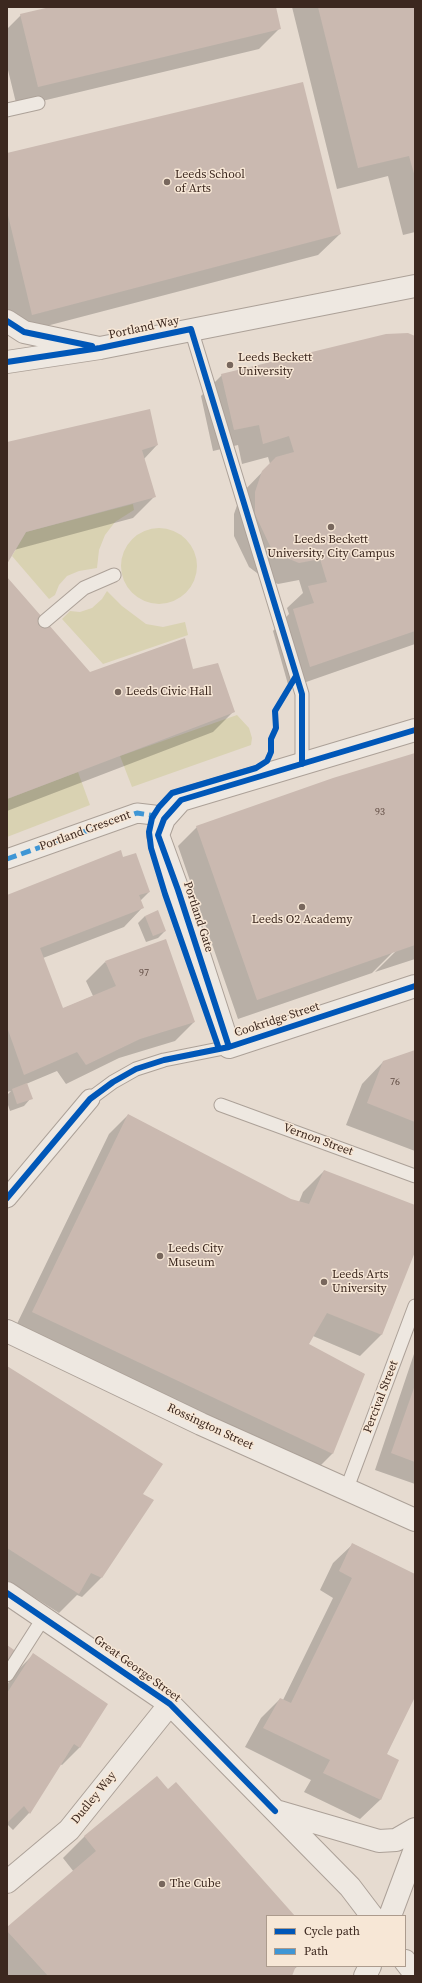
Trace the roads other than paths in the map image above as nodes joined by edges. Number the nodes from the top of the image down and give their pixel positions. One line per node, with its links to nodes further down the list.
1 (38, 103): 2 (lane)
2 (7, 110)
3 (415, 286): 5 (street, Portland Way)
4 (7, 321): 6 (street, Portland Way)
5 (191, 329): 6 (street, Portland Way); 11 (lane)
6 (100, 348): 7 (street, Portland Way)
7 (7, 362)
8 (114, 575): 9 (lane)
9 (45, 621)
10 (415, 730): 11 (street)
11 (302, 764): 12 (street, Portland Gate)
12 (164, 819): 13 (street, Portland Crescent); 15 (street, Portland Gate)
13 (7, 859)
14 (415, 986): 15 (street, Cookridge Street)
15 (229, 1047): 16 (lane, Cookridge Street)
16 (90, 1099): 19 (street, Cookridge Street)
17 (220, 1105): 18 (lane, Vernon Street)
18 (415, 1176)
19 (9, 1193)
20 (415, 1306): 22 (lane, Percival Street)
21 (7, 1331): 22 (street, Rossington Street)
22 (347, 1488): 23 (street, Rossington Street)
23 (415, 1520)
24 (7, 1593): 25 (street, Great George Street)
25 (44, 1617): 26 (lane); 27 (street, Great George Street)
26 (7, 1674)
27 (170, 1704): 28 (street, Great George Street); 31 (street, Dudley Way)
28 (275, 1811): 29 (street); 32 (street, Great George Street)
29 (415, 1829)
30 (415, 1849): 33 (street)
31 (7, 1882)
32 (371, 1915)
33 (390, 1915)
34 (406, 1962): 36 (street)
35 (370, 1967): 37 (street)
36 (414, 1974)
37 (365, 1976)

